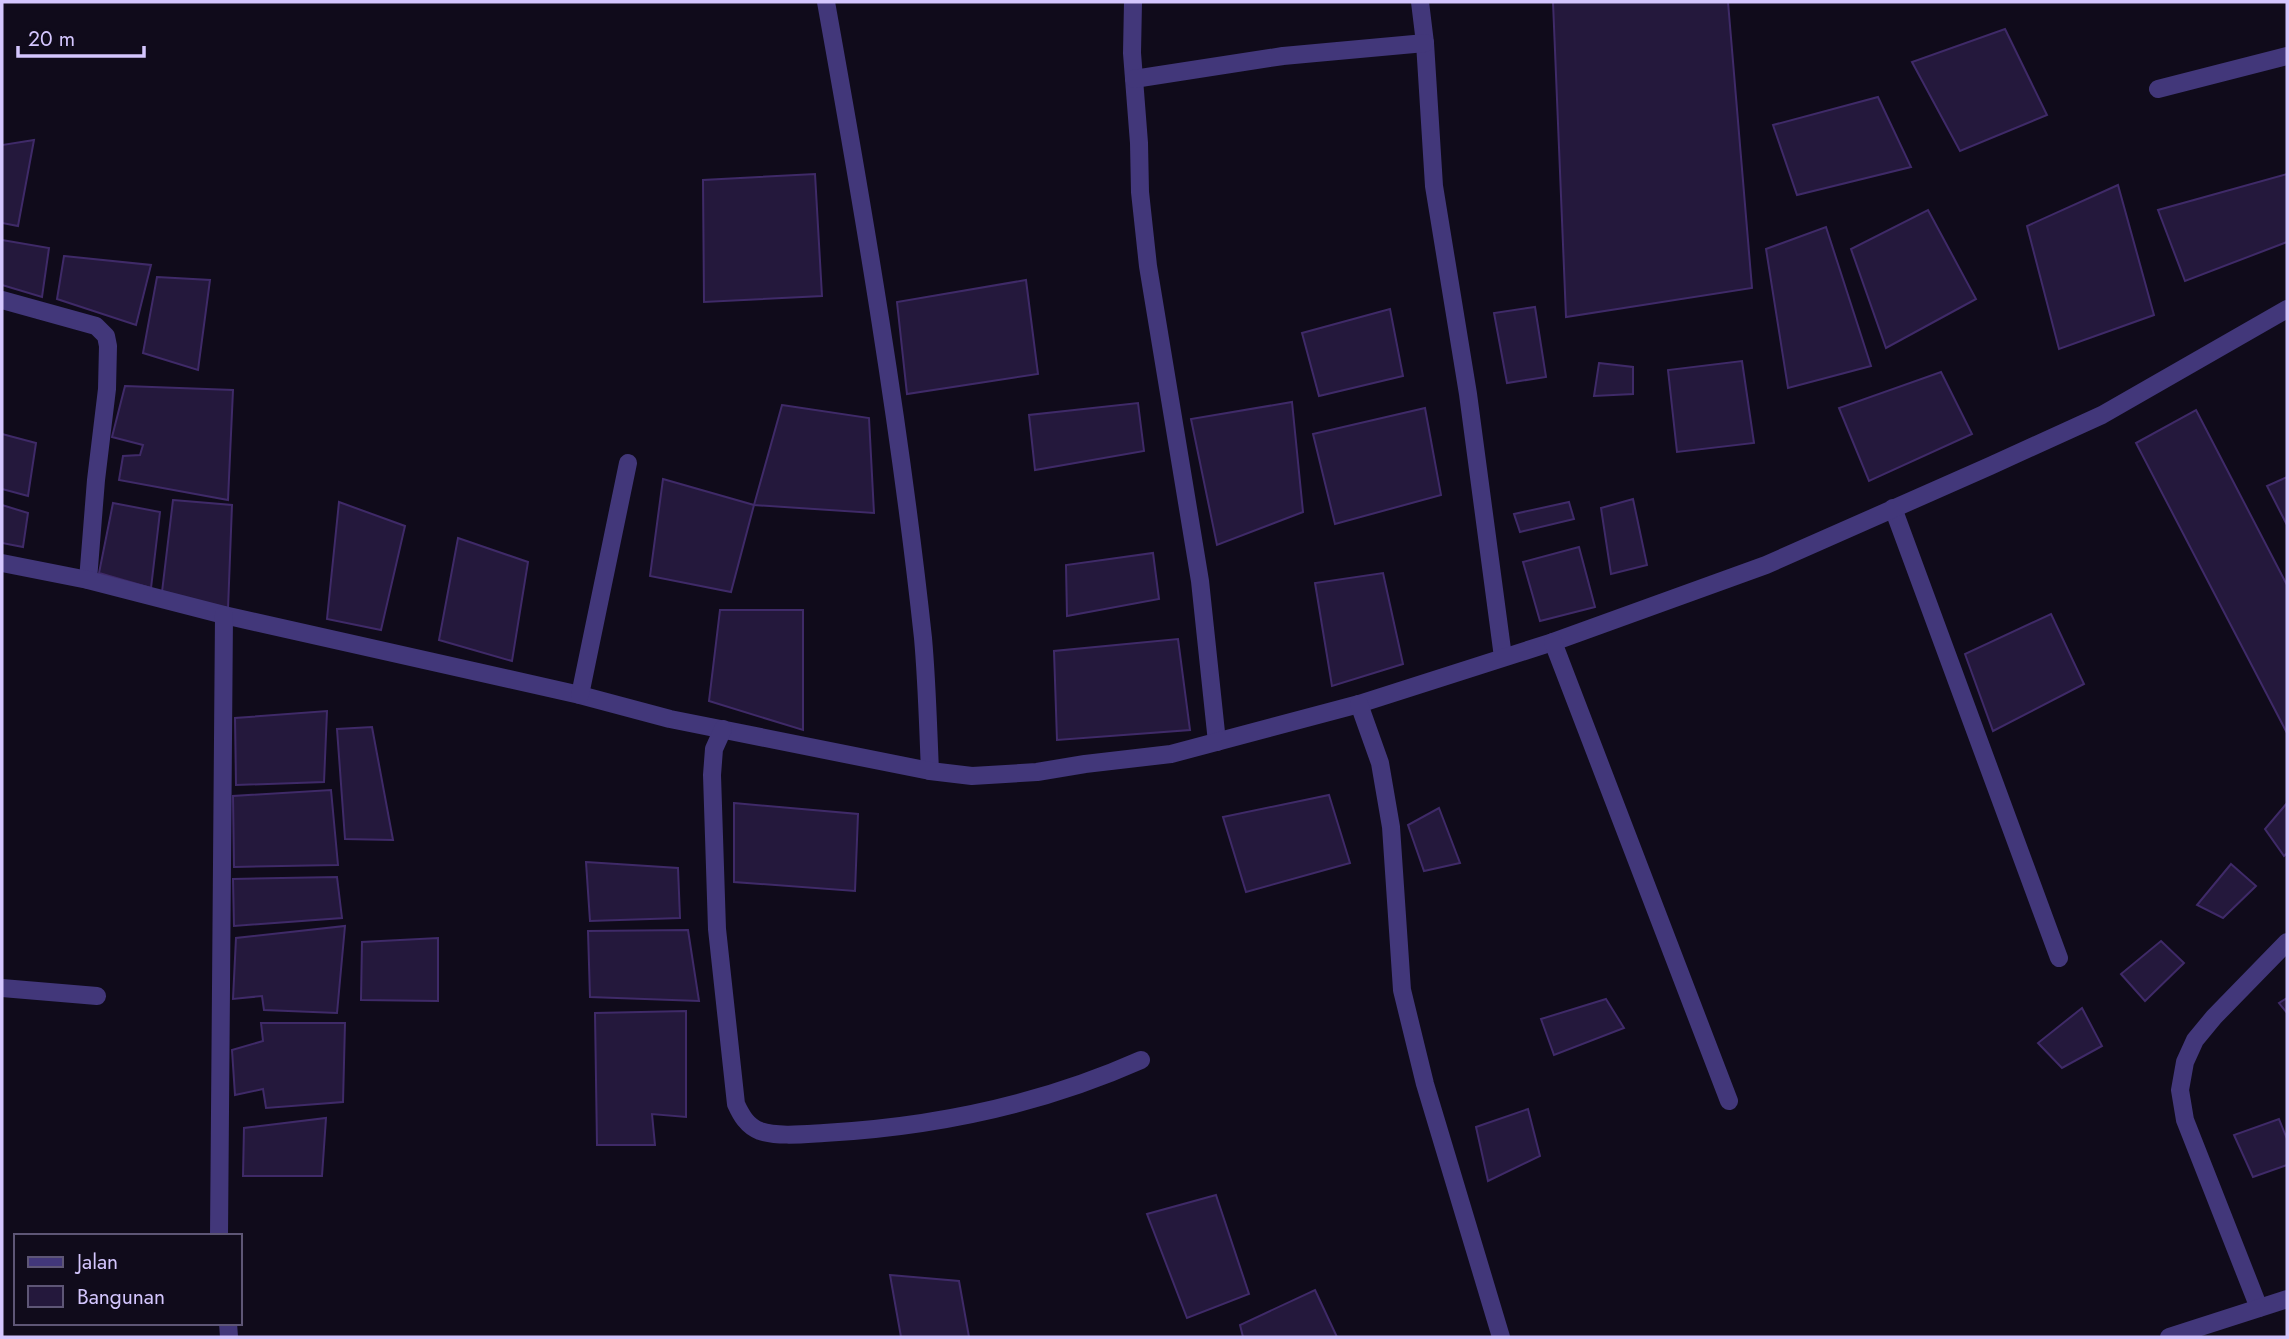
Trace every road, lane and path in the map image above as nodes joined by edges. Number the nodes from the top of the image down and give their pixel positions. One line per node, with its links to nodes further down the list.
1 (826, 2): 21 (street)
2 (1133, 2): 6 (street)
3 (1420, 2): 4 (street)
4 (1425, 43): 6 (street); 16 (street)
5 (2287, 56): 7 (street)
6 (1134, 79): 20 (street)
7 (2158, 89)
8 (2, 299): 13 (street)
9 (2287, 309): 11 (street)
10 (628, 464): 17 (street)
11 (1893, 509): 15 (street); 23 (street)
12 (2, 563): 13 (street)
13 (88, 580): 14 (street)
14 (224, 615): 17 (street); 28 (street)
15 (1553, 642): 16 (street); 27 (street)
16 (1503, 657): 18 (street)
17 (580, 695): 19 (street)
18 (1359, 704): 20 (street); 31 (street)
19 (723, 729): 21 (street); 26 (street)
20 (1217, 743): 21 (street)
21 (930, 771)
22 (2287, 942): 30 (street)
23 (2059, 958)
24 (2, 988): 25 (street)
25 (97, 996)
26 (1141, 1060)
27 (1729, 1101)
28 (219, 1234)
29 (2287, 1299): 30 (street)
30 (2259, 1308): 32 (street)
31 (1501, 1337)
32 (2169, 1337)

